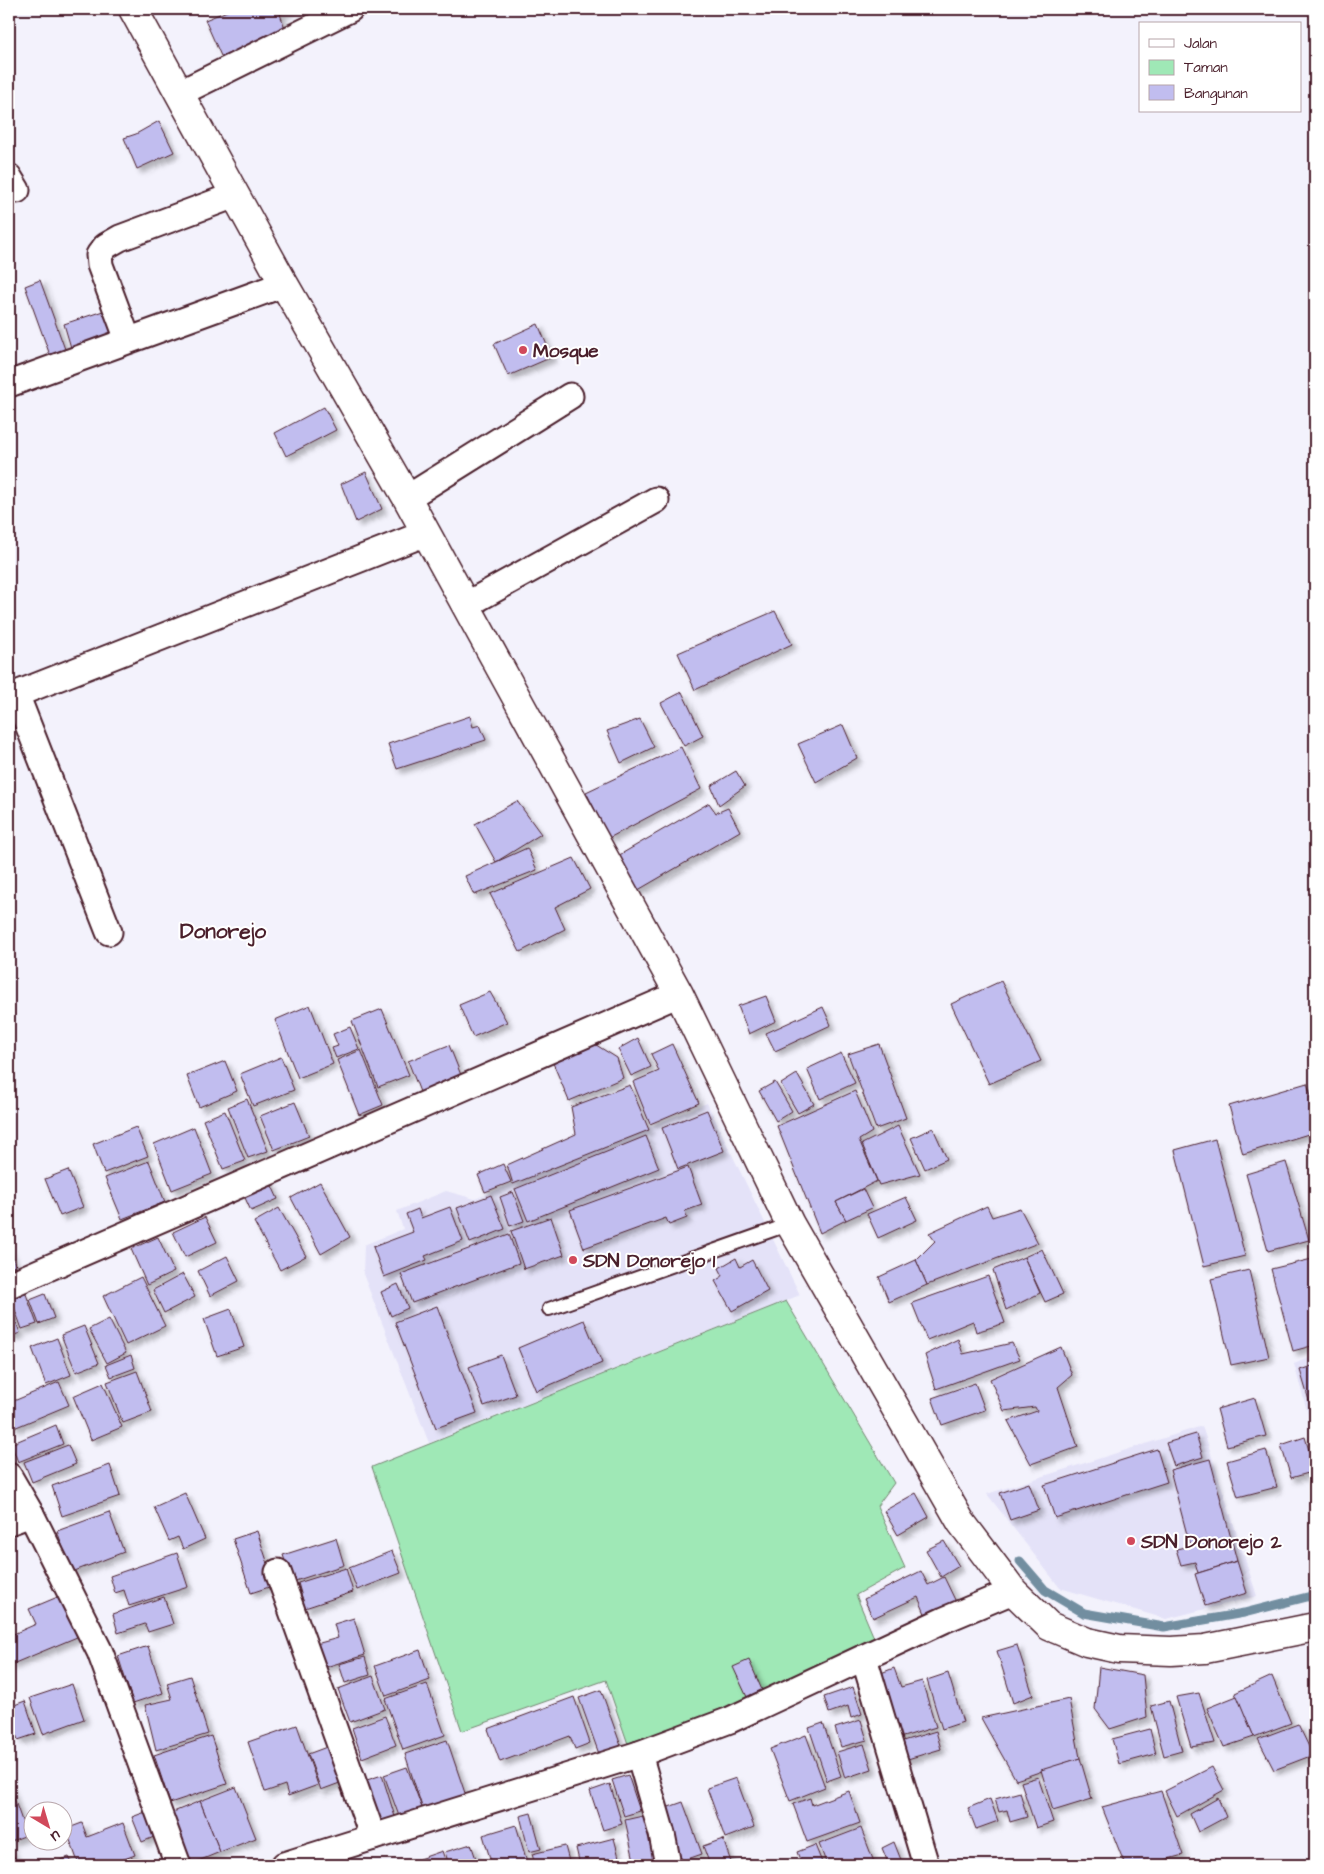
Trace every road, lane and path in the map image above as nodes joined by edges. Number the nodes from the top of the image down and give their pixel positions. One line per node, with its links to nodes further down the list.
1 (133, 9): 3 (main road)
2 (350, 9): 3 (street)
3 (180, 93): 4 (main road)
4 (235, 195): 5 (main road); 6 (street)
5 (284, 284): 6 (street); 9 (main road)
6 (128, 340): 7 (street)
7 (9, 384)
8 (570, 396): 9 (street)
9 (407, 498): 11 (main road)
10 (656, 500): 12 (street)
11 (426, 534): 12 (main road); 13 (street)
12 (466, 605): 15 (main road)
13 (12, 696): 14 (street)
14 (109, 932)
15 (678, 994): 16 (main road); 17 (street)
16 (790, 1224): 18 (lane); 22 (main road)
17 (9, 1285)
18 (549, 1309)
19 (9, 1476): 20 (street)
20 (20, 1518): 27 (street)
21 (278, 1572): 26 (street)
22 (1013, 1592): 23 (main road); 24 (street)
23 (1315, 1627)
24 (864, 1658): 25 (street); 30 (street)
25 (639, 1754): 26 (street); 29 (street)
26 (373, 1837): 28 (street)
27 (178, 1865)
28 (284, 1865)
29 (668, 1865)
30 (926, 1865)

